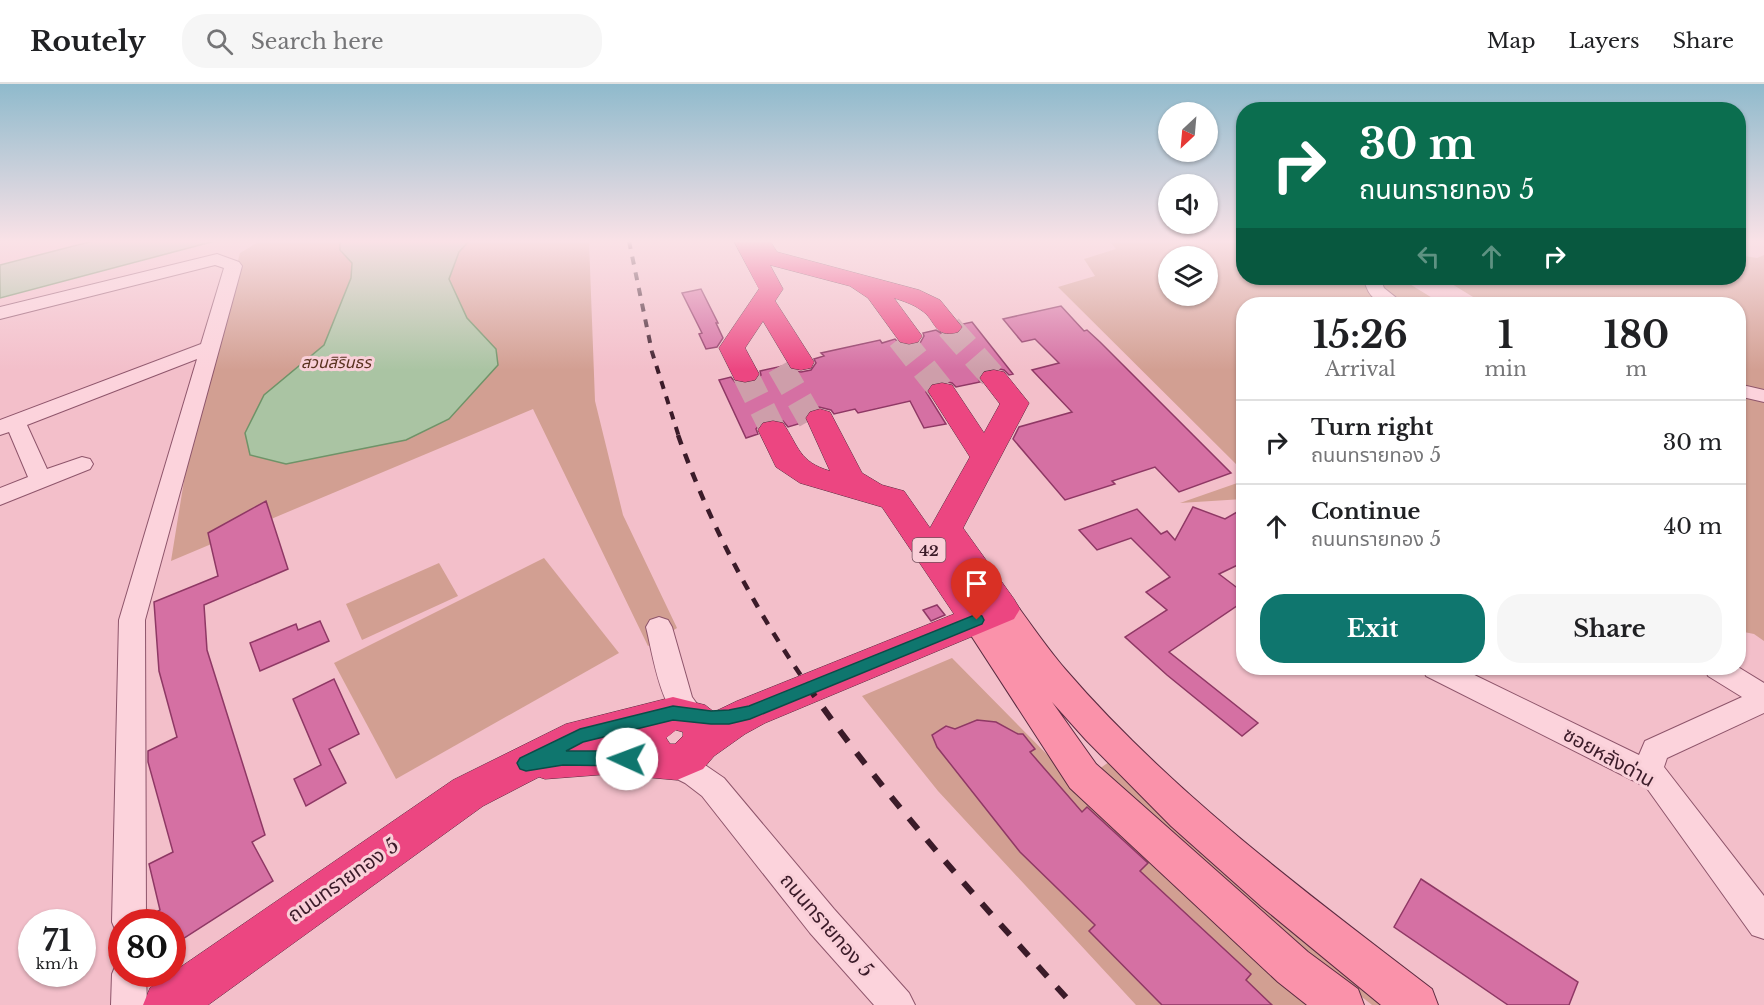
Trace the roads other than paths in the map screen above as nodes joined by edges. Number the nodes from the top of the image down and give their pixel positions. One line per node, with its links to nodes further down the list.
1 (117, 284): 9 (street)
2 (228, 284): 11 (street)
3 (768, 284): 8 (highway)
4 (860, 284): 5 (highway)
5 (867, 284)
6 (1374, 285): 7 (street)
7 (1385, 297)
8 (764, 301): 10 (highway); 10 (highway)
9 (0, 313)
10 (758, 336): 10 (highway)
11 (210, 347): 14 (street); 29 (street)
12 (1746, 392): 13 (street)
13 (1764, 396)
14 (8, 425): 17 (street)
15 (984, 455): 15 (highway, 42); 20 (highway, 42)
16 (82, 464): 17 (street)
17 (41, 480): 19 (street)
18 (872, 492): 18 (highway, 42); 20 (highway, 42)
19 (0, 496)
20 (989, 615): 25 (highway); 26 (main road); 27 (main road)
21 (658, 627): 25 (street)
22 (1450, 675): 28 (street, ซอยหลังด่าน)
23 (1729, 675): 24 (street)
24 (1764, 698): 28 (street)
25 (678, 731): 33 (highway, ถนนทรายทอง 5); 34 (street, ถนนทรายทอง 5)
26 (1107, 737): 27 (main road); 36 (main road)
27 (1071, 759): 35 (main road)
28 (1647, 773): 30 (street, ซอยหลังด่าน)
29 (129, 909)
30 (1764, 923)
31 (129, 987): 32 (street)
32 (129, 1005)
33 (167, 1005)
34 (897, 1005)
35 (1342, 1005)
36 (1416, 1005)

